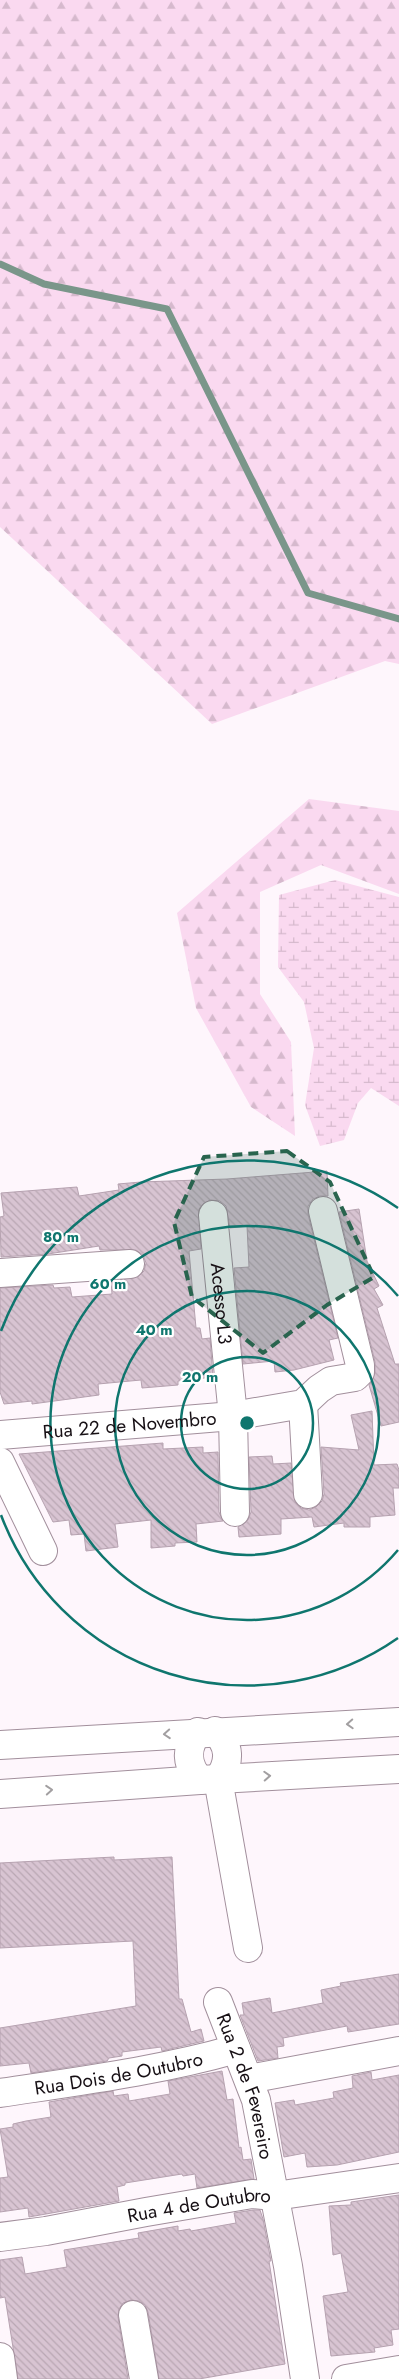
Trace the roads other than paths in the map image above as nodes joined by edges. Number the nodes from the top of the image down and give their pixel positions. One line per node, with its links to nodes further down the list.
1 (323, 1211): 5 (street)
2 (213, 1215): 6 (street, Acesso L3)
3 (130, 1264): 4 (street)
4 (0, 1273)
5 (303, 1404): 6 (street, Rua 22 de Novembro); 9 (street)
6 (233, 1416): 7 (street, Rua 22 de Novembro); 10 (street, Acesso L3)
7 (0, 1434)
8 (0, 1462): 11 (street)
9 (308, 1494)
10 (236, 1512)
11 (43, 1551)
12 (399, 1722): 13 (street, one-way to 13)
13 (207, 1731): 14 (street, one-way to 14); 16 (street); 16 (street)
14 (0, 1745)
15 (399, 1769): 16 (street, one-way to 15)
16 (209, 1779): 17 (street, one-way to 16); 18 (street)
17 (0, 1794)
18 (248, 1948)
19 (218, 2002): 20 (street, Rua 2 de Fevereiro)
20 (236, 2049): 22 (street, Rua 2 de Fevereiro); 23 (street, Rua Dois de Outubro)
21 (399, 2051): 22 (street)
22 (249, 2080): 25 (street, Rua 2 de Fevereiro)
23 (0, 2093)
24 (399, 2178): 25 (street, Rua 4 de Outubro)
25 (275, 2196): 26 (street, Rua 4 de Outubro); 32 (street, Rua 2 de Fevereiro)
26 (0, 2238)
27 (133, 2315): 31 (street)
28 (0, 2357): 30 (street)
29 (399, 2370): 33 (street)
30 (4, 2379)
31 (144, 2379)
32 (305, 2379)
33 (346, 2379)

